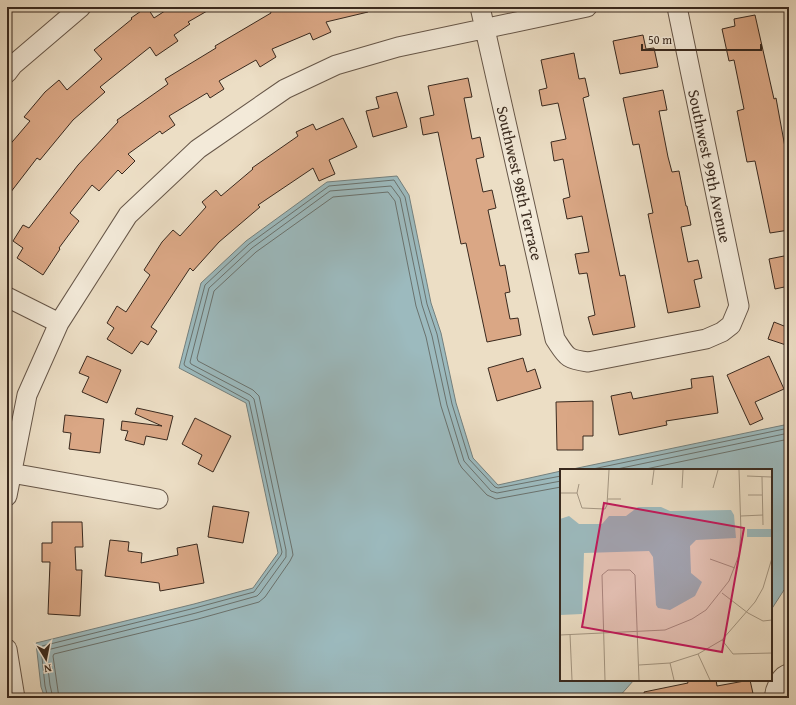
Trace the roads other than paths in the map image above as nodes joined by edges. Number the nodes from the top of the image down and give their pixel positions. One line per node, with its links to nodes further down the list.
1 (81, 7): 6 (street)
2 (480, 7): 5 (street, Southwest 98th Terrace)
3 (587, 7): 5 (street)
4 (677, 7): 9 (street, Southwest 99th Avenue)
5 (485, 29): 8 (street); 9 (street, Southwest 98th Terrace)
6 (9, 66)
7 (7, 297): 8 (street)
8 (59, 323): 10 (street)
9 (566, 356)
10 (11, 473): 11 (street); 12 (street)
11 (7, 496)
12 (158, 499)
13 (7, 649): 16 (street)
14 (789, 674): 15 (street)
15 (774, 697)
16 (15, 698)

